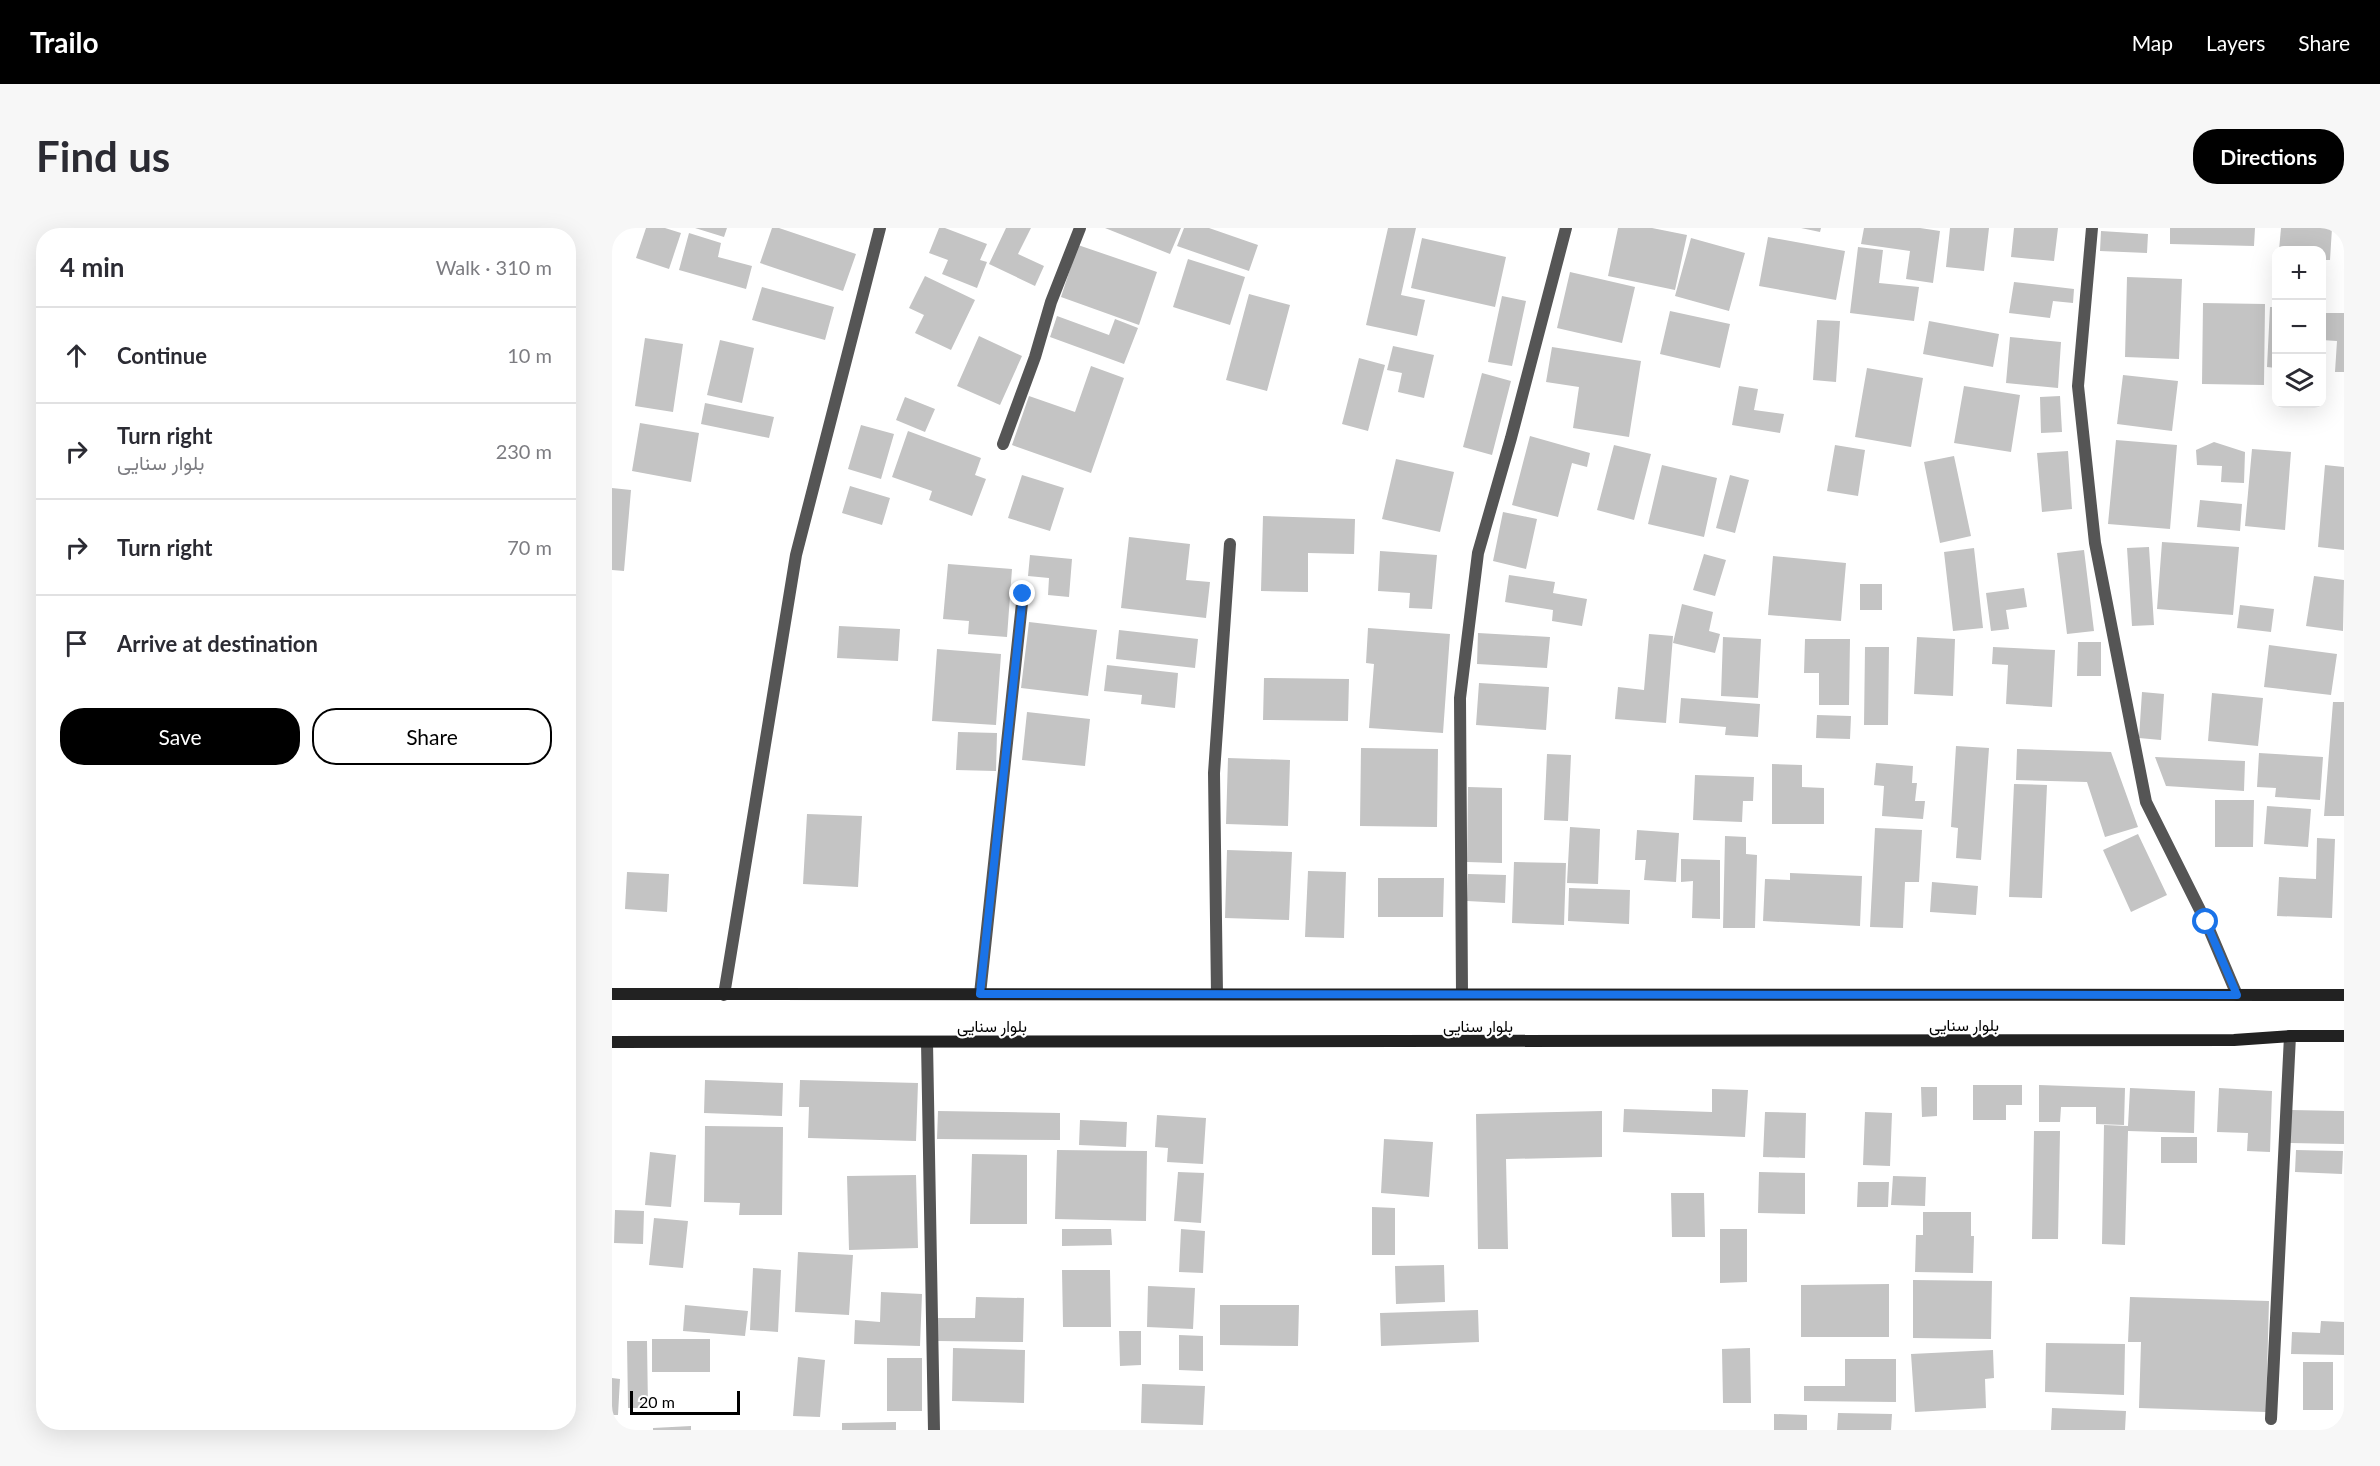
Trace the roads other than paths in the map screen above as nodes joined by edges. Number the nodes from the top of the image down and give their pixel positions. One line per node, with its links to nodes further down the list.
1 (880, 228): 10 (street)
2 (1080, 228): 5 (street)
3 (1566, 228): 8 (street)
4 (2092, 228): 13 (street)
5 (1003, 444)
6 (1230, 544): 12 (street)
7 (1023, 594): 11 (street)
8 (1462, 993): 12 (main road, بلوار سنایی); 13 (main road, بلوار سنایی)
9 (612, 994): 10 (main road, بلوار سنایی)
10 (724, 994): 11 (main road, بلوار سنایی)
11 (980, 994): 12 (main road, بلوار سنایی)
12 (1217, 994)
13 (2237, 995): 14 (main road, بلوار سنایی)
14 (2344, 995)
15 (2290, 1036): 16 (main road, بلوار سنایی); 18 (main road, بلوار سنایی); 19 (street)
16 (2344, 1036)
17 (612, 1042): 18 (main road, بلوار سنایی)
18 (927, 1042): 20 (street)
19 (2271, 1419)
20 (934, 1430)

